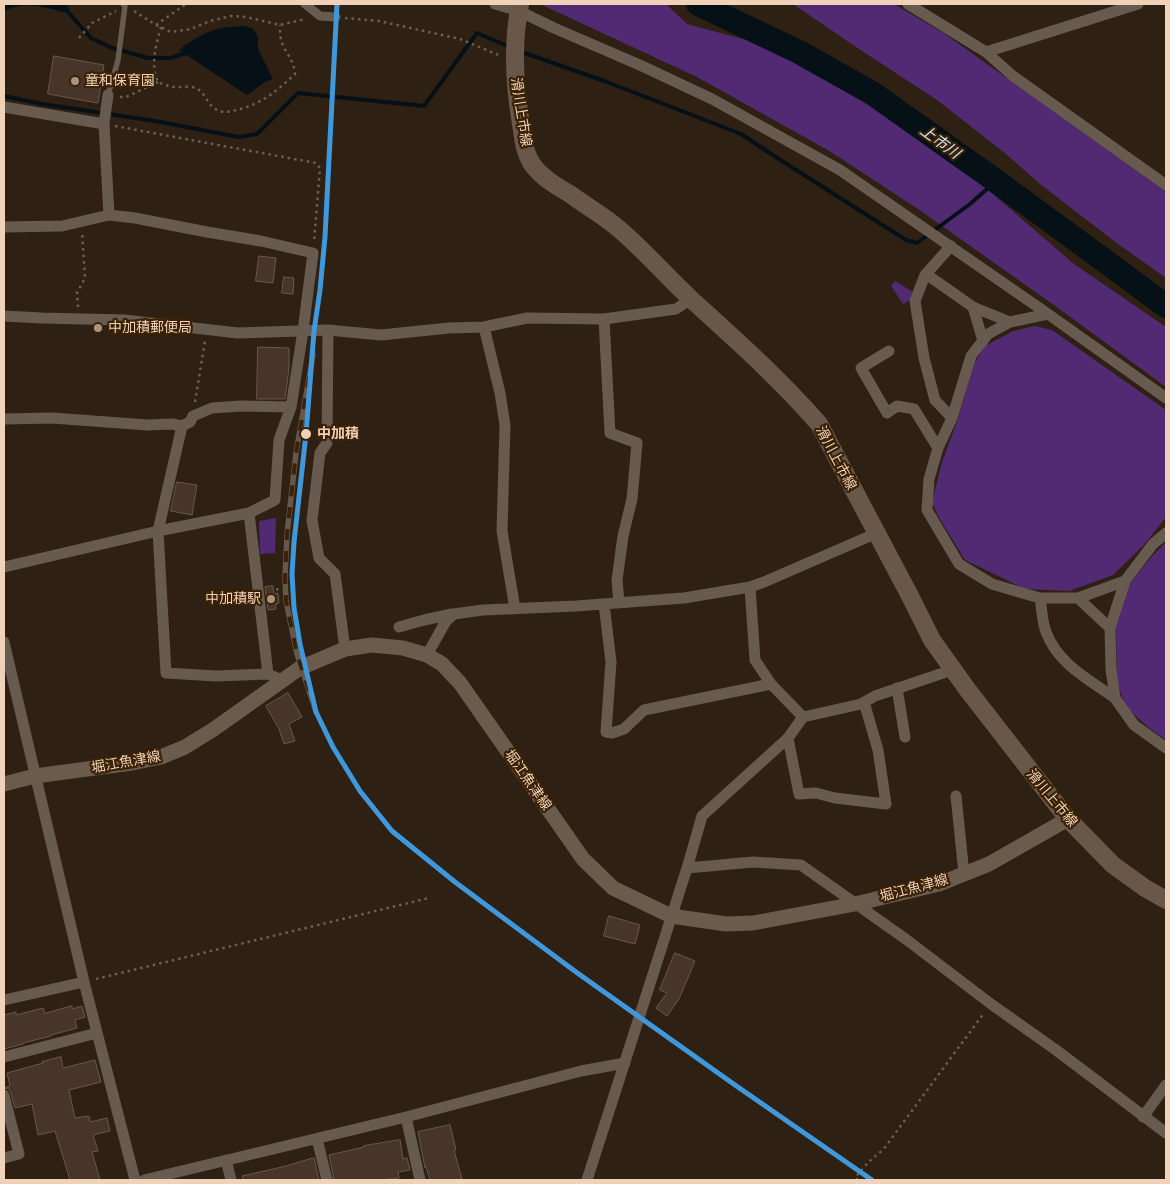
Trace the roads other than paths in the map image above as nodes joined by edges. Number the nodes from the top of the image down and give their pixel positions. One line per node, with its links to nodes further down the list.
1 (305, 4): 7 (street)
2 (495, 4): 6 (street)
3 (908, 4): 8 (street)
4 (1138, 4): 8 (street)
5 (124, 5): 9 (lane)
6 (520, 8): 15 (street); 17 (main road, 滑川上市線)
7 (336, 17)
8 (986, 52): 12 (street)
9 (108, 95): 11 (street)
10 (4, 107): 11 (street)
11 (104, 124): 13 (street)
12 (1166, 185)
13 (109, 215): 14 (street); 25 (street)
14 (4, 228)
15 (951, 246): 16 (street); 19 (street)
16 (926, 274): 18 (street); 30 (street)
17 (691, 299): 21 (street); 36 (main road, 滑川上市線)
18 (973, 307): 22 (street); 26 (street)
19 (1048, 314): 22 (street); 28 (street)
20 (4, 316): 25 (street)
21 (604, 319): 23 (street); 43 (street)
22 (1010, 322): 26 (street)
23 (484, 327): 24 (street); 45 (street)
24 (328, 330): 25 (street); 50 (street)
25 (303, 331): 29 (street)
26 (983, 341): 30 (street)
27 (889, 351): 33 (street)
28 (1166, 398)
29 (291, 407): 32 (street); 34 (street)
30 (952, 418): 33 (street)
31 (4, 419): 32 (street)
32 (182, 426): 35 (street)
33 (938, 448): 41 (street)
34 (249, 513): 35 (street); 53 (street)
35 (158, 531): 38 (street); 53 (street)
36 (877, 533): 40 (street); 52 (main road, 滑川上市線)
37 (1166, 533): 39 (street)
38 (4, 567)
39 (1125, 581): 42 (street); 48 (street)
40 (750, 587): 43 (street); 54 (street)
41 (1040, 598): 42 (street); 56 (street)
42 (1078, 598): 48 (street)
43 (619, 603): 44 (street)
44 (604, 604): 45 (street); 54 (street)
45 (515, 609): 46 (street)
46 (454, 614): 47 (street); 51 (street)
47 (399, 627)
48 (1110, 628): 56 (street)
49 (4, 642): 62 (street)
50 (345, 649): 51 (main road, 堀江魚津線); 53 (main road, 堀江魚津線)
51 (427, 654): 70 (main road, 堀江魚津線)
52 (952, 670): 55 (street); 65 (main road, 滑川上市線)
53 (275, 677): 62 (main road, 堀江魚津線)
54 (771, 684): 58 (street)
55 (896, 688): 57 (street); 59 (street)
56 (1115, 698): 61 (street)
57 (864, 702): 58 (street); 60 (street)
58 (802, 717): 60 (street)
59 (905, 737)
60 (788, 738): 66 (street)
61 (1166, 748)
62 (35, 776): 63 (main road, 堀江魚津線); 71 (street)
63 (4, 784)
64 (956, 796): 67 (street)
65 (1068, 819): 67 (main road, 堀江魚津線); 68 (main road, 滑川上市線)
66 (687, 868): 69 (street); 70 (street)
67 (964, 874): 69 (main road, 堀江魚津線)
68 (1166, 900)
69 (855, 904): 70 (main road, 堀江魚津線); 78 (street)
70 (671, 916): 75 (street)
71 (84, 982): 72 (street); 73 (street)
72 (4, 1000)
73 (97, 1033): 74 (street); 84 (street)
74 (4, 1056)
75 (625, 1063): 79 (street); 89 (street)
76 (1166, 1085): 78 (street)
77 (4, 1095): 82 (street)
78 (1143, 1116): 80 (street)
79 (406, 1117): 81 (street); 88 (street)
80 (1166, 1133)
81 (317, 1139): 83 (street); 87 (street)
82 (4, 1158)
83 (226, 1160): 85 (street); 86 (street)
84 (135, 1180)
85 (144, 1180)
86 (231, 1180)
87 (326, 1180)
88 (420, 1180)
89 (587, 1180)

